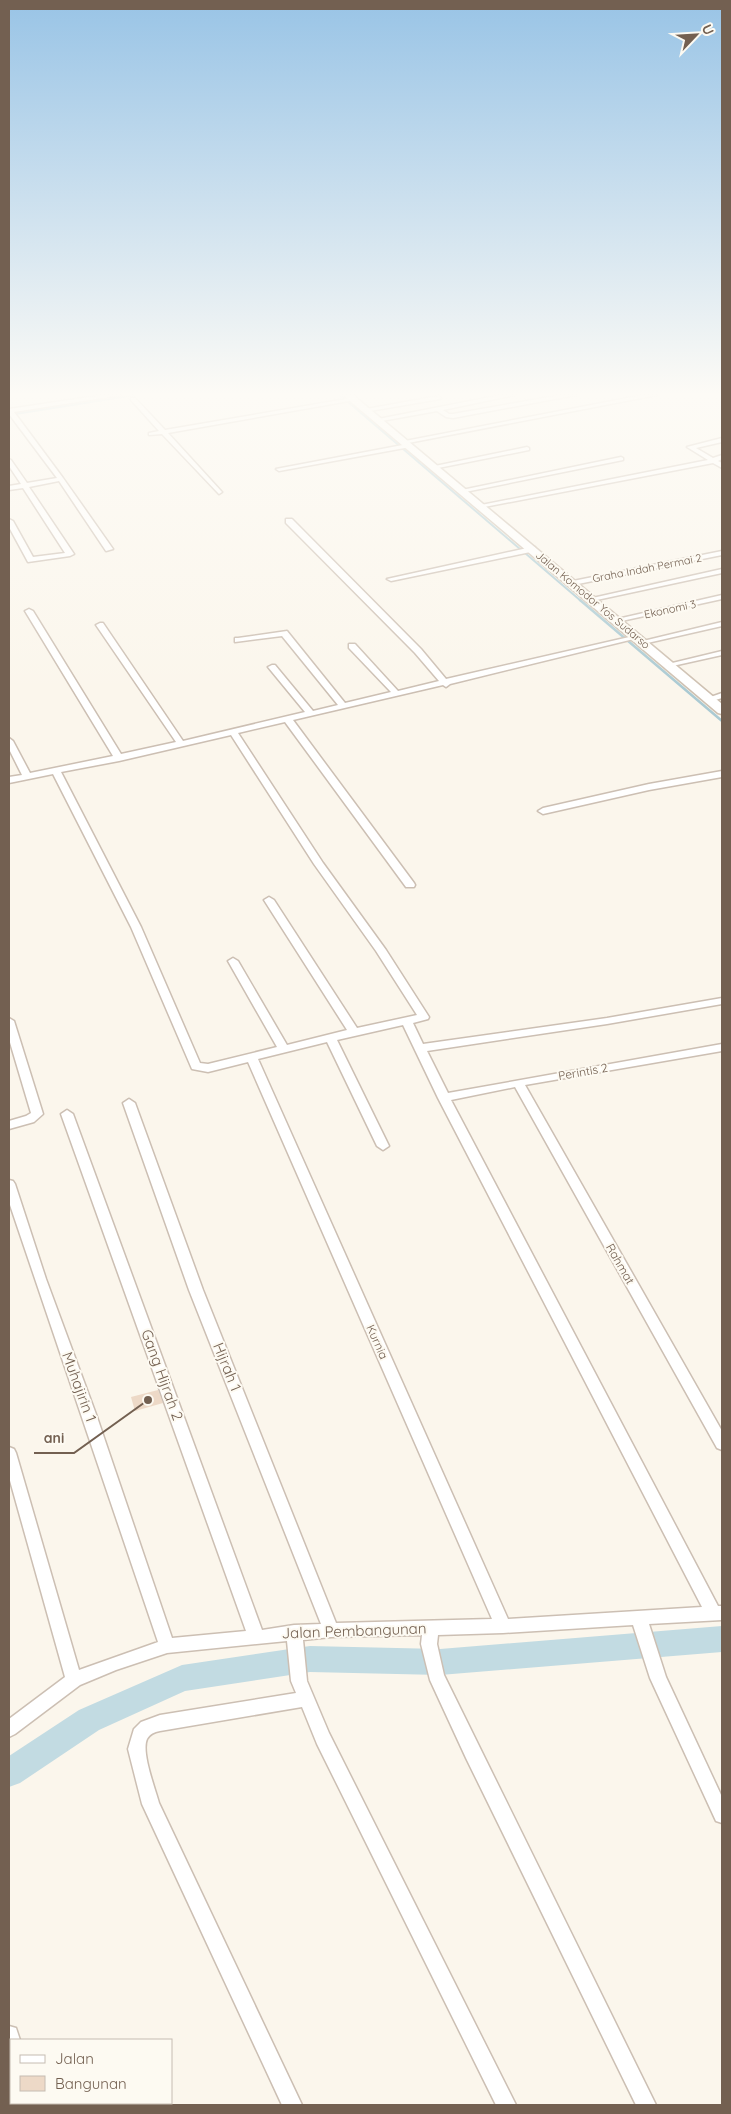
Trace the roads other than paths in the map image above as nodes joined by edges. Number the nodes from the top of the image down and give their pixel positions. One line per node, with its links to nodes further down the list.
1 (31, 494): 6 (street)
2 (70, 494): 8 (street)
3 (464, 494): 5 (street, Jalan Komodor Yos Sudarso)
4 (543, 494): 5 (street)
5 (479, 506): 9 (street, Jalan Komodor Yos Sudarso)
6 (9, 520)
7 (289, 521): 26 (street)
8 (108, 549)
9 (532, 549): 12 (street); 13 (street, Jalan Komodor Yos Sudarso)
10 (722, 553): 13 (street, Graha Indah Permai 2)
11 (722, 572): 15 (street)
12 (391, 579)
13 (573, 583): 15 (street, Jalan Komodor Yos Sudarso)
14 (722, 597): 17 (street, Ekonomi 3)
15 (592, 599): 17 (street, Jalan Komodor Yos Sudarso)
16 (29, 612): 37 (street)
17 (617, 620): 21 (street, Jalan Komodor Yos Sudarso)
18 (722, 624): 21 (street)
19 (100, 625): 36 (street)
20 (238, 640): 30 (street)
21 (638, 640): 24 (street, Jalan Komodor Yos Sudarso); 26 (street)
22 (352, 646): 27 (street)
23 (722, 653): 24 (street)
24 (668, 665): 29 (street, Jalan Komodor Yos Sudarso)
25 (272, 667): 32 (street)
26 (446, 684): 27 (street)
27 (397, 694): 30 (street)
28 (722, 696): 29 (street)
29 (709, 699): 31 (street, Jalan Komodor Yos Sudarso)
30 (343, 706): 32 (street)
31 (722, 710)
32 (311, 714): 33 (street)
33 (287, 719): 34 (street); 43 (street)
34 (233, 732): 36 (street); 48 (street)
35 (9, 741): 40 (street)
36 (181, 744): 37 (street)
37 (119, 758): 38 (street)
38 (56, 771): 40 (street); 54 (street)
39 (722, 774): 42 (street)
40 (28, 777): 41 (street)
41 (9, 780)
42 (543, 811)
43 (410, 886)
44 (269, 900): 49 (street)
45 (233, 960): 53 (street)
46 (722, 1001): 52 (street)
47 (9, 1021): 59 (street)
48 (407, 1022): 49 (street); 52 (street)
49 (354, 1032): 50 (street)
50 (331, 1038): 53 (street); 60 (street)
51 (722, 1047): 55 (street, Perintis 2)
52 (420, 1048): 56 (street)
53 (284, 1050): 54 (street)
54 (251, 1057): 66 (street, Kurnia)
55 (518, 1083): 56 (street, Perintis 2); 62 (street, Rahmat)
56 (444, 1098): 64 (street)
57 (129, 1103): 67 (street, Hijrah 1)
58 (67, 1114): 69 (street, Gang Hijrah 2)
59 (9, 1125)
60 (383, 1146)
61 (9, 1184): 71 (street, Muhajirin 1)
62 (722, 1444)
63 (9, 1453): 72 (street)
64 (718, 1613): 65 (street, Jalan Pembangunan)
65 (641, 1625): 66 (street, Jalan Pembangunan); 75 (street)
66 (503, 1626): 70 (street, Jalan Pembangunan)
67 (331, 1630): 68 (street, Jalan Pembangunan); 70 (street, Jalan Pembangunan)
68 (294, 1632): 69 (street, Jalan Pembangunan); 73 (street)
69 (256, 1636): 71 (street, Jalan Pembangunan)
70 (430, 1636): 78 (street)
71 (167, 1646): 72 (street, Jalan Pembangunan)
72 (74, 1680): 74 (street, Jalan Pembangunan)
73 (305, 1699): 76 (street); 77 (street)
74 (9, 1729)
75 (722, 1815)
76 (292, 2105)
77 (506, 2105)
78 (646, 2105)

